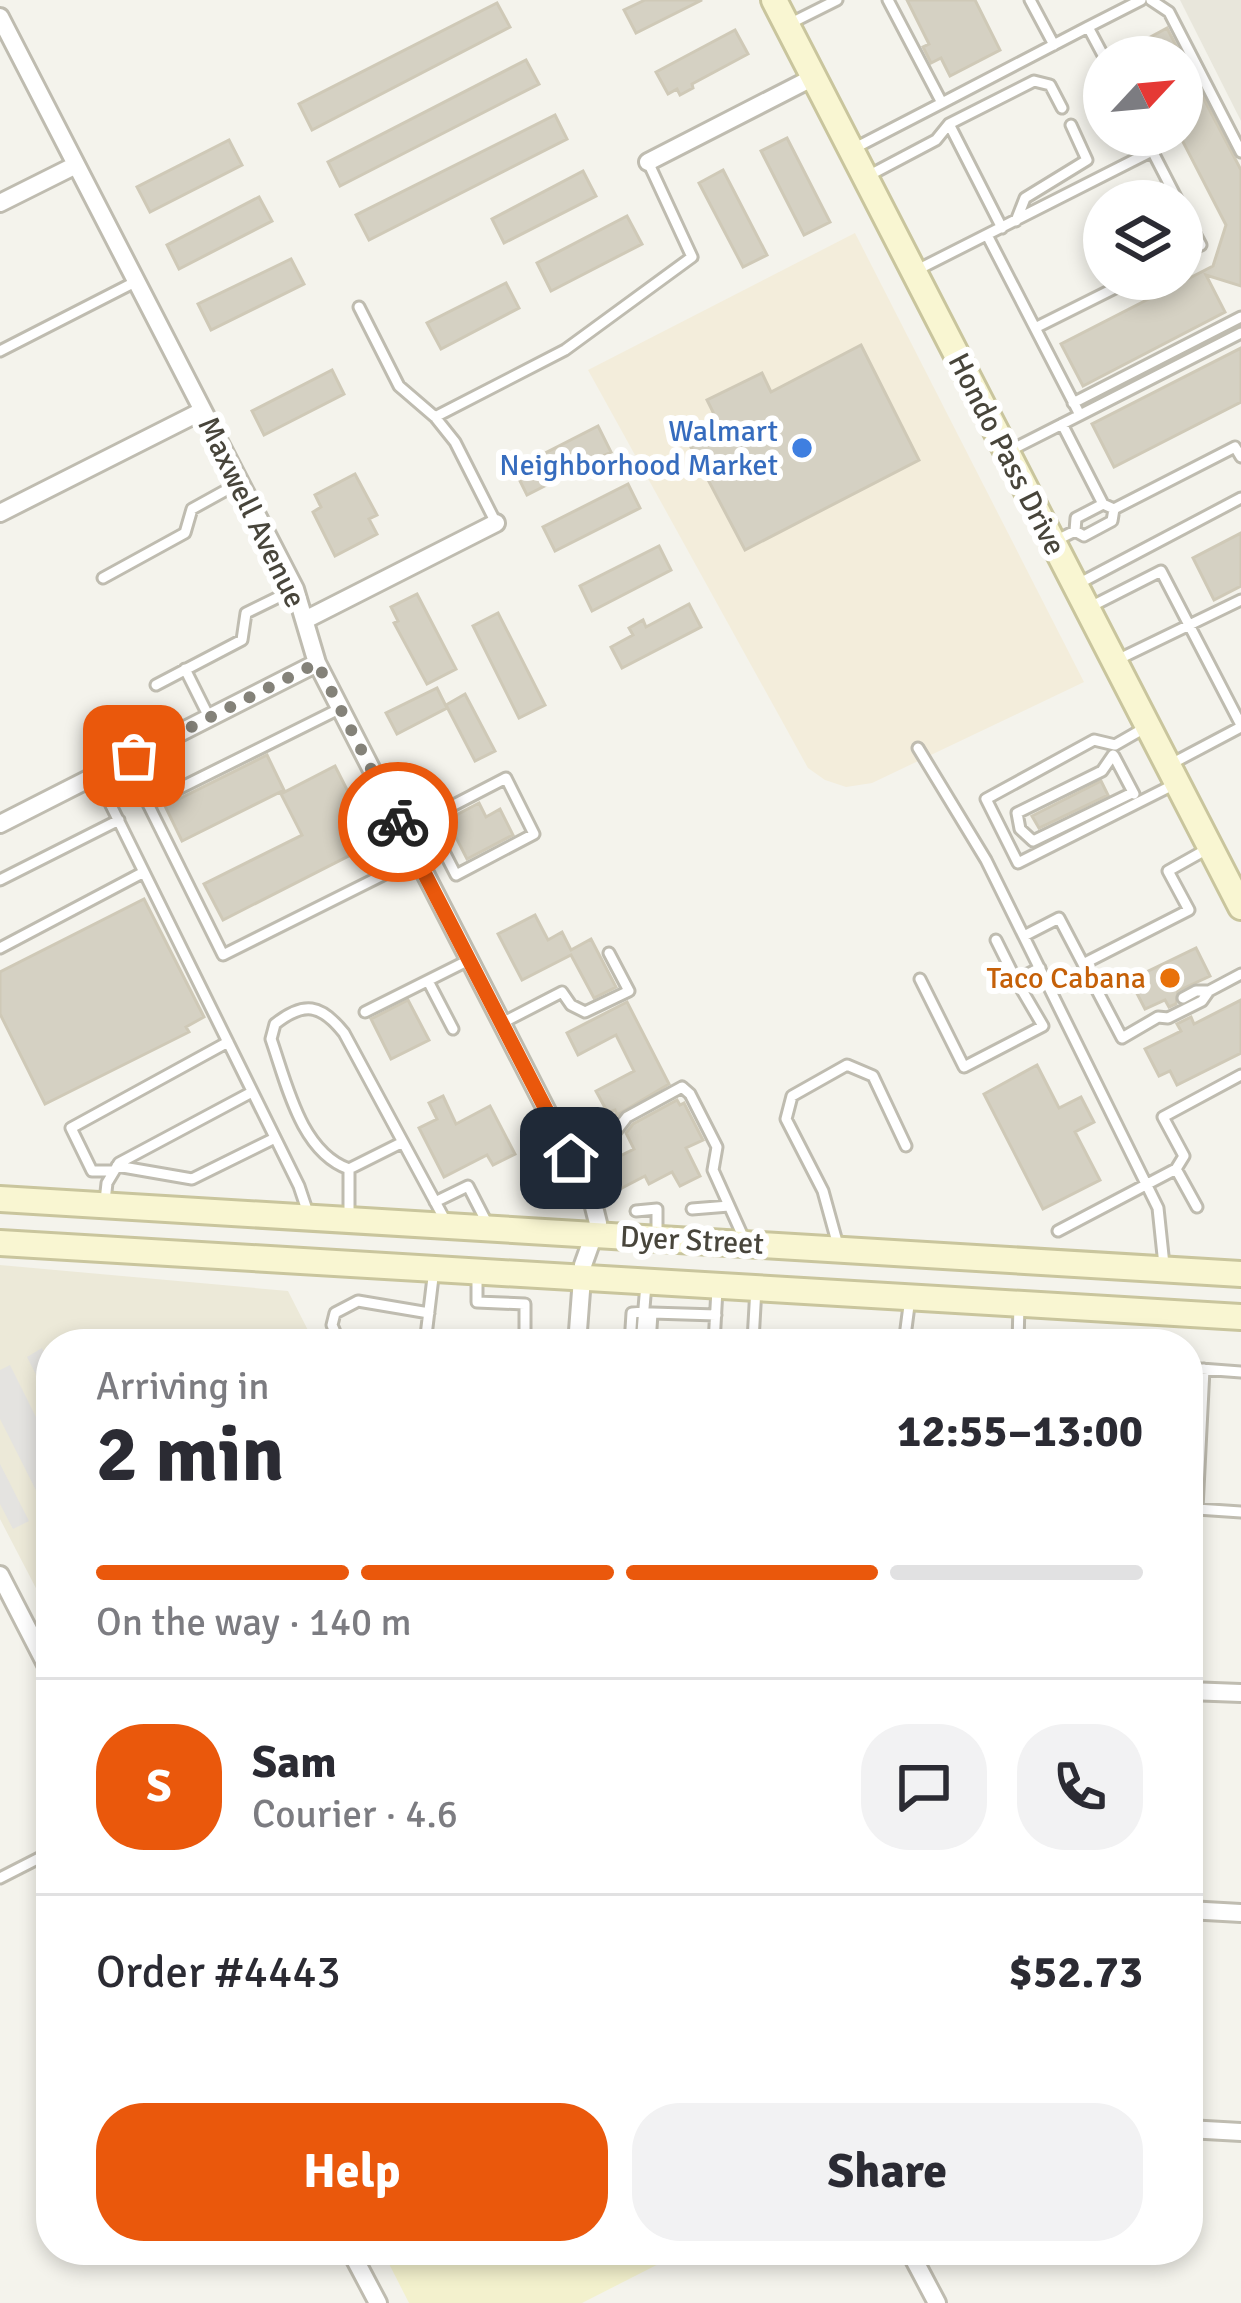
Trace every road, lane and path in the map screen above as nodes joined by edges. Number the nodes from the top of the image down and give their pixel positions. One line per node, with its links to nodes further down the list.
1 (774, 0): 8 (main road, Hondo Pass Drive)
2 (837, 0): 8 (lane)
3 (888, 0): 13 (lane)
4 (1030, 0): 11 (lane)
5 (1141, 0): 9 (lane)
6 (1151, 0): 18 (lane)
7 (1, 20): 21 (street, Maxwell Avenue)
8 (787, 25): 12 (main road, Hondo Pass Drive)
9 (1088, 27): 10 (lane); 11 (lane)
10 (1093, 36)
11 (1054, 45): 13 (lane)
12 (814, 77): 17 (main road, Hondo Pass Drive); 20 (street)
13 (942, 103): 17 (lane)
14 (1062, 108): 15 (lane)
15 (949, 124): 22 (lane); 25 (lane)
16 (1072, 125): 24 (lane)
17 (852, 150): 22 (main road, Hondo Pass Drive)
18 (1241, 152)
19 (1142, 156): 24 (lane)
20 (648, 162): 38 (lane)
21 (76, 165): 23 (street); 28 (street, Maxwell Avenue)
22 (866, 177): 27 (main road, Hondo Pass Drive)
23 (0, 203)
24 (1016, 220): 25 (lane)
25 (1002, 227): 26 (lane)
26 (988, 235): 27 (lane); 32 (lane)
27 (915, 272): 40 (main road, Hondo Pass Drive)
28 (135, 281): 34 (lane); 36 (street, Maxwell Avenue)
29 (1091, 300): 32 (lane)
30 (358, 307): 38 (lane)
31 (1241, 317): 35 (lane)
32 (1035, 328): 35 (lane)
33 (1241, 333): 37 (lane)
34 (0, 351)
35 (1073, 403): 37 (lane)
36 (202, 411): 42 (street, Maxwell Avenue); 45 (street)
37 (1080, 416): 39 (lane)
38 (435, 417): 46 (lane)
39 (1062, 424): 40 (lane); 44 (lane)
40 (1006, 453): 47 (main road, Hondo Pass Drive)
41 (1241, 457): 44 (lane)
42 (238, 483): 48 (lane); 49 (street, Maxwell Avenue)
43 (1241, 498): 50 (lane)
44 (1109, 506): 47 (lane); 47 (lane)
45 (0, 513)
46 (496, 523): 52 (street)
47 (1064, 537): 50 (main road, Hondo Pass Drive)
48 (103, 578)
49 (295, 589): 52 (street, Maxwell Avenue); 56 (lane)
50 (1081, 597): 53 (lane); 54 (main road, Hondo Pass Drive)
51 (1241, 600): 53 (lane)
52 (305, 620): 55 (street, Maxwell Avenue)
53 (1190, 625): 54 (lane); 61 (lane)
54 (1114, 661): 60 (main road, Hondo Pass Drive)
55 (317, 663): 58 (street, Maxwell Avenue); 59 (street)
56 (185, 669): 57 (lane); 59 (lane)
57 (156, 685)
58 (340, 708): 69 (street, Maxwell Avenue); 74 (lane)
59 (209, 717): 65 (street)
60 (1148, 726): 63 (lane); 64 (main road, Hondo Pass Drive)
61 (1241, 726): 64 (lane)
62 (918, 748): 76 (lane)
63 (1114, 750): 66 (lane); 66 (lane); 73 (lane)
64 (1172, 774): 66 (lane); 71 (main road, Hondo Pass Drive)
65 (96, 775): 68 (lane); 70 (street)
66 (1137, 797): 73 (lane)
67 (423, 811): 69 (lane); 72 (lane); 72 (lane)
68 (118, 820): 75 (lane); 77 (lane)
69 (399, 823): 74 (street, Maxwell Avenue)
70 (0, 824)
71 (1210, 847): 78 (main road, Hondo Pass Drive); 84 (lane)
72 (448, 860): 74 (lane)
73 (1018, 863): 76 (lane)
74 (421, 865): 83 (street, Maxwell Avenue)
75 (144, 872): 81 (lane); 97 (lane)
76 (994, 876): 79 (lane)
77 (0, 880)
78 (1238, 895)
79 (1024, 936): 84 (lane); 85 (lane)
80 (996, 940): 88 (lane)
81 (0, 947)
82 (609, 953): 95 (lane)
83 (469, 960): 89 (lane); 95 (street, Maxwell Avenue)
84 (1083, 964): 94 (lane)
85 (1040, 968): 88 (lane); 107 (lane)
86 (1241, 974): 90 (lane)
87 (920, 979): 88 (lane)
88 (1016, 980)
89 (428, 981): 93 (lane); 96 (lane)
90 (1208, 991): 91 (lane); 94 (lane)
91 (1183, 998)
92 (1168, 1005): 94 (lane)
93 (364, 1012)
94 (1159, 1017)
95 (502, 1023): 103 (street, Maxwell Avenue)
96 (453, 1029)
97 (228, 1042): 99 (lane); 104 (lane)
98 (1241, 1076): 106 (lane)
99 (252, 1092): 100 (lane); 104 (lane)
100 (275, 1138): 104 (lane); 117 (lane)
101 (403, 1142): 105 (lane); 105 (lane); 116 (lane)
102 (905, 1146): 126 (lane)
103 (571, 1158): 111 (lane); 121 (street, Maxwell Avenue)
104 (115, 1169): 110 (lane)
105 (349, 1169): 118 (lane)
106 (1176, 1169): 107 (lane); 112 (lane)
107 (1147, 1185): 120 (lane); 128 (lane)
108 (0, 1199): 110 (main road, Dyer Street)
109 (672, 1201): 114 (lane)
110 (99, 1204): 117 (main road, Dyer Street); 125 (main road)
111 (729, 1206): 113 (lane); 124 (lane)
112 (1197, 1207)
113 (692, 1208)
114 (657, 1209): 115 (lane); 122 (lane)
115 (636, 1211)
116 (441, 1214): 118 (main road, Dyer Street); 119 (main road, Dyer Street); 119 (lane)
117 (309, 1217): 118 (main road, Dyer Street)
118 (349, 1219)
119 (489, 1228): 121 (main road, Dyer Street)
120 (1058, 1231)
121 (595, 1234): 122 (main road, Dyer Street); 133 (street)
122 (656, 1238): 124 (main road, Dyer Street)
123 (0, 1243): 125 (main road, Dyer Street)
124 (746, 1243): 126 (main road, Dyer Street)
125 (89, 1249): 129 (main road, Dyer Street)
126 (839, 1249): 127 (main road, Dyer Street)
127 (1034, 1259): 128 (main road, Dyer Street); 139 (main road)
128 (1164, 1268): 131 (main road, Dyer Street)
129 (434, 1269): 130 (main road, Dyer Street); 141 (lane)
130 (477, 1272): 132 (main road, Dyer Street); 138 (lane)
131 (1241, 1274)
132 (526, 1275): 133 (main road, Dyer Street); 138 (lane)
133 (582, 1278): 134 (main road, Dyer Street); 147 (street)
134 (646, 1282): 135 (main road, Dyer Street); 140 (lane)
135 (717, 1286): 136 (main road, Dyer Street); 142 (lane)
136 (756, 1288): 137 (main road, Dyer Street); 152 (lane)
137 (910, 1298): 139 (main road, Dyer Street); 153 (lane)
138 (525, 1304): 146 (lane)
139 (1025, 1305): 143 (main road, Dyer Street); 154 (lane)
140 (648, 1312): 142 (lane); 148 (lane); 149 (lane); 150 (lane)
141 (429, 1313): 144 (lane); 145 (lane)
142 (716, 1315): 151 (lane)
143 (1241, 1317)
144 (334, 1329)
145 (427, 1329)
146 (525, 1329)
147 (578, 1329)
148 (631, 1329)
149 (644, 1329)
150 (649, 1329)
151 (715, 1329)
152 (754, 1329)
153 (906, 1329)
154 (1021, 1329)
155 (1204, 1369): 156 (lane); 157 (lane)
156 (1241, 1372)
157 (1203, 1381)
158 (1203, 1510): 159 (lane)
159 (1241, 1512)
160 (0, 1575): 161 (street)
161 (36, 1645)
162 (1203, 1692): 163 (street)
163 (1241, 1693)
164 (36, 1860): 165 (lane)
165 (0, 1878)
166 (1203, 1911): 167 (street)
167 (1241, 1913)
168 (1203, 2130): 169 (street)
169 (1241, 2132)
170 (358, 2265): 172 (street)
171 (918, 2265): 173 (street)
172 (378, 2303)
173 (937, 2303)

